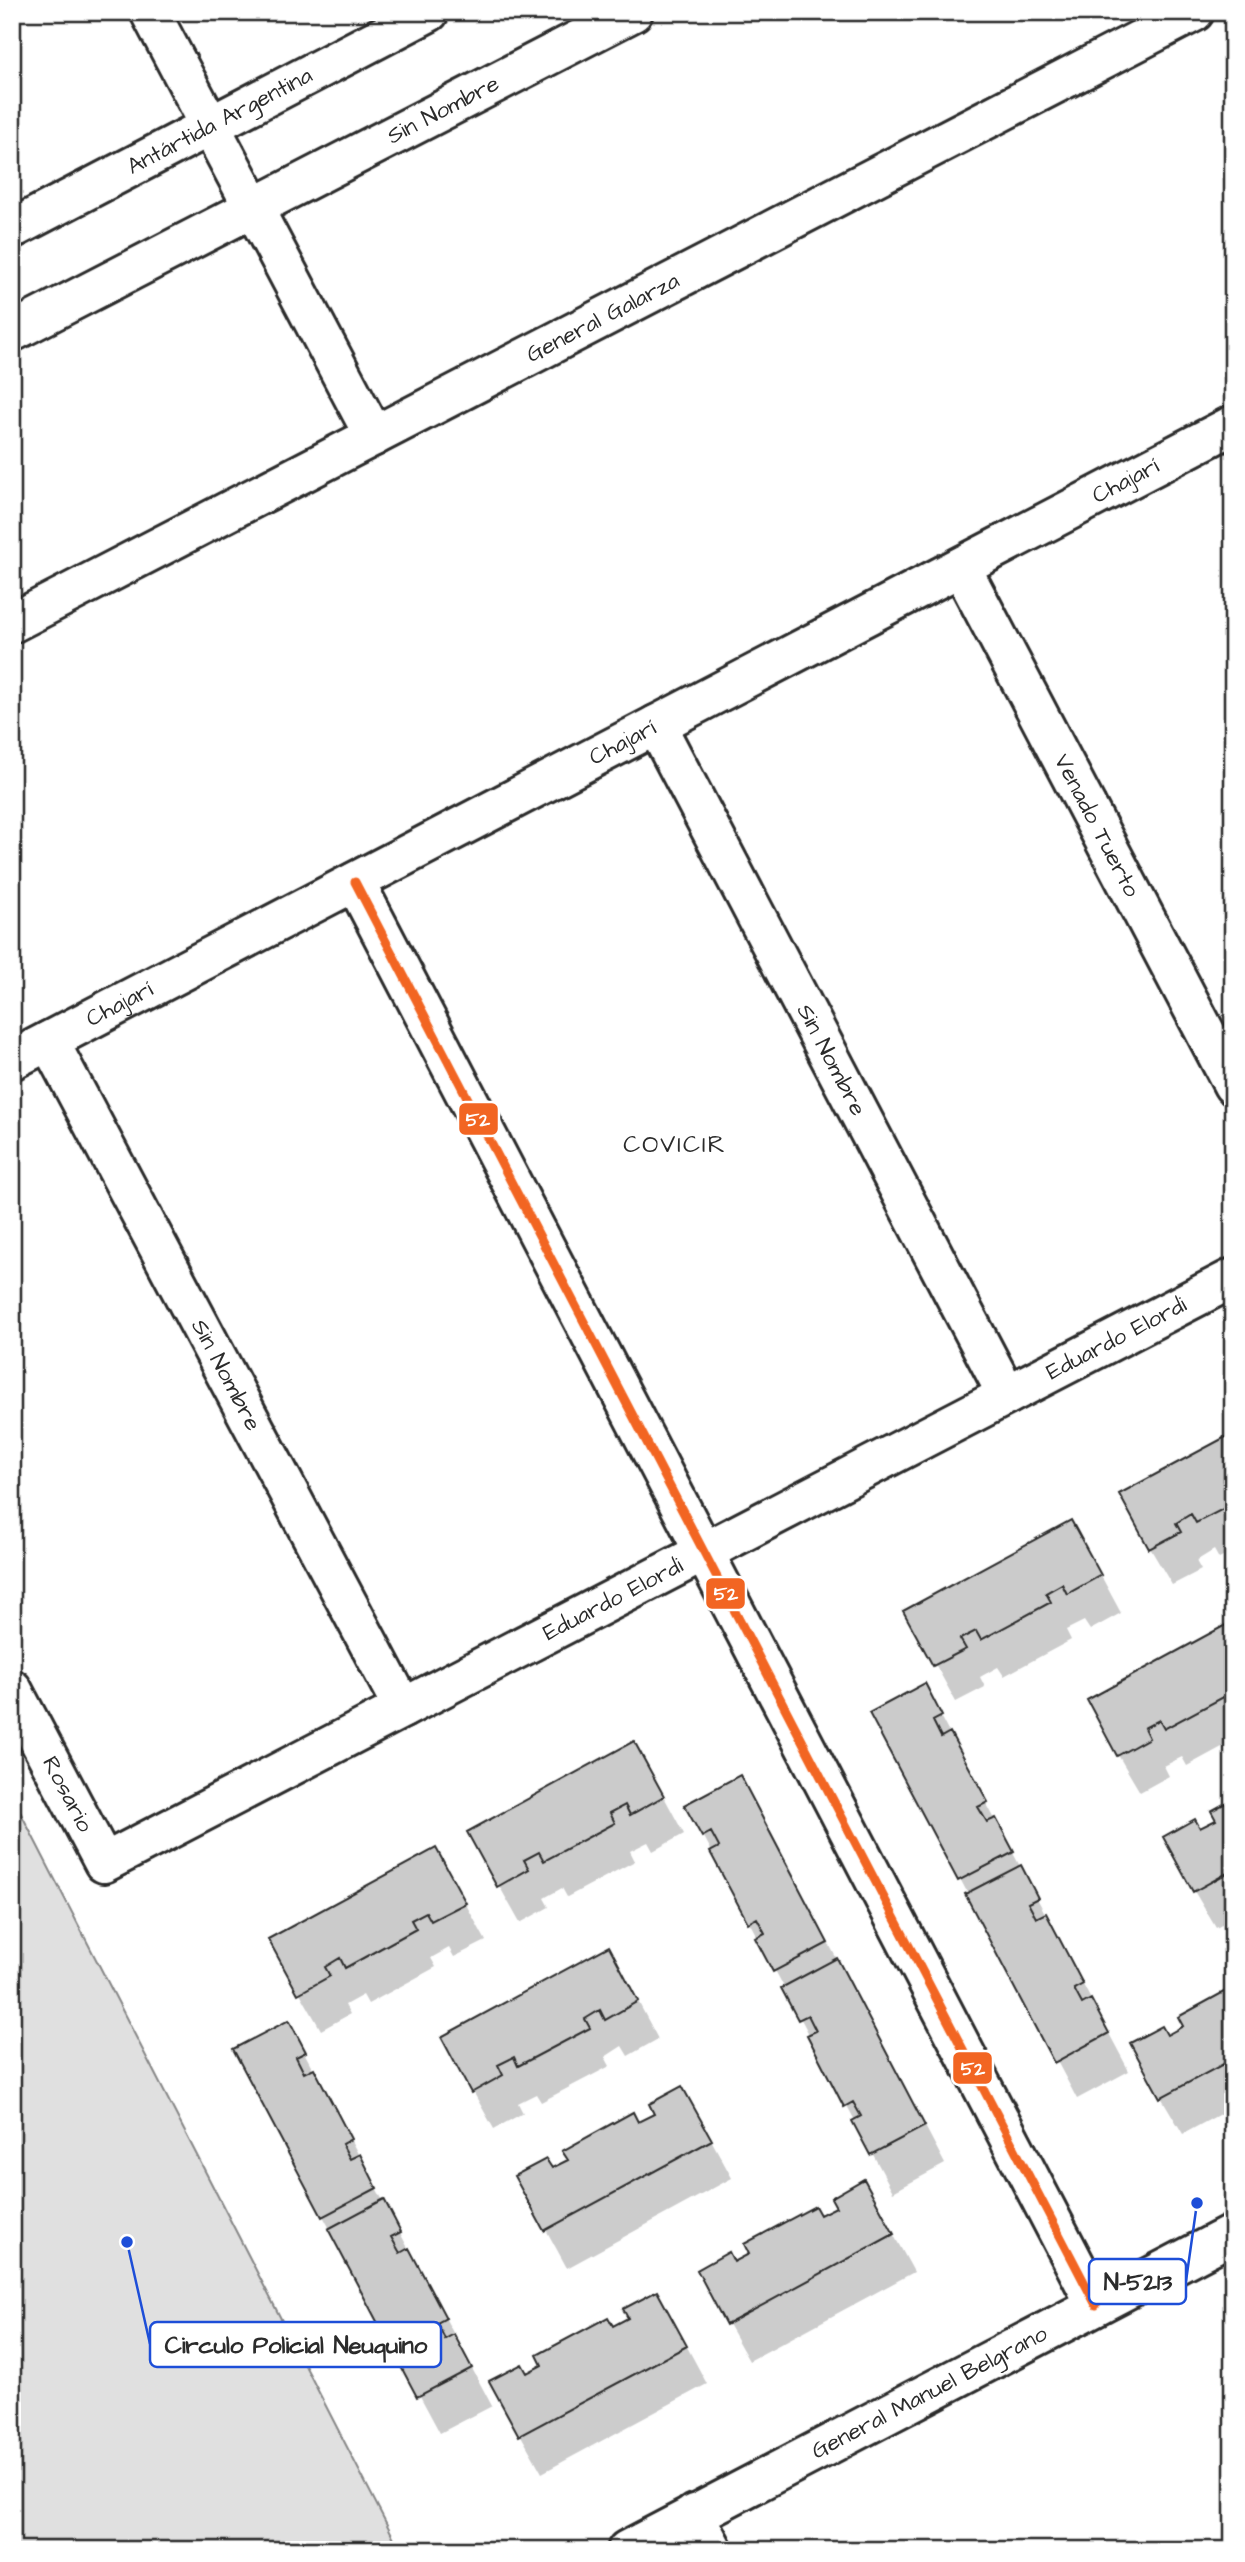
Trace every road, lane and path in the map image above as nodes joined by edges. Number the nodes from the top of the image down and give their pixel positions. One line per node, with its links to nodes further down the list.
1 (149, 12): 5 (street)
2 (429, 12): 5 (street, Antártida Argentina)
3 (634, 12): 6 (street, Sin Nombre)
4 (1194, 12): 10 (street, General Galarza)
5 (209, 127): 6 (street); 7 (street, Antártida Argentina)
6 (252, 208): 8 (street, Sin Nombre); 10 (street)
7 (12, 229)
8 (12, 332)
9 (1233, 425): 11 (street, Chajarí)
10 (374, 436): 12 (street, General Galarza)
11 (961, 567): 13 (street, Chajarí); 17 (street, Venado Tuerto)
12 (12, 623)
13 (656, 725): 14 (street, Chajarí); 19 (street, Sin Nombre)
14 (355, 882): 15 (street, Chajarí); 20 (street)
15 (49, 1041): 16 (street, Chajarí); 22 (street, Sin Nombre)
16 (12, 1060)
17 (1233, 1086)
18 (1233, 1278): 19 (street, Eduardo Elordi)
19 (1007, 1395): 20 (street, Eduardo Elordi)
20 (704, 1552): 22 (street, Eduardo Elordi); 25 (street)
21 (12, 1689): 23 (street, Rosario)
22 (403, 1708): 23 (street, Eduardo Elordi)
23 (104, 1863)
24 (1233, 2234): 25 (street, General Manuel Belgrano)
25 (1096, 2305): 26 (street, General Manuel Belgrano)
26 (694, 2514): 27 (street, General Manuel Belgrano); 28 (street)
27 (626, 2550)
28 (713, 2550)

